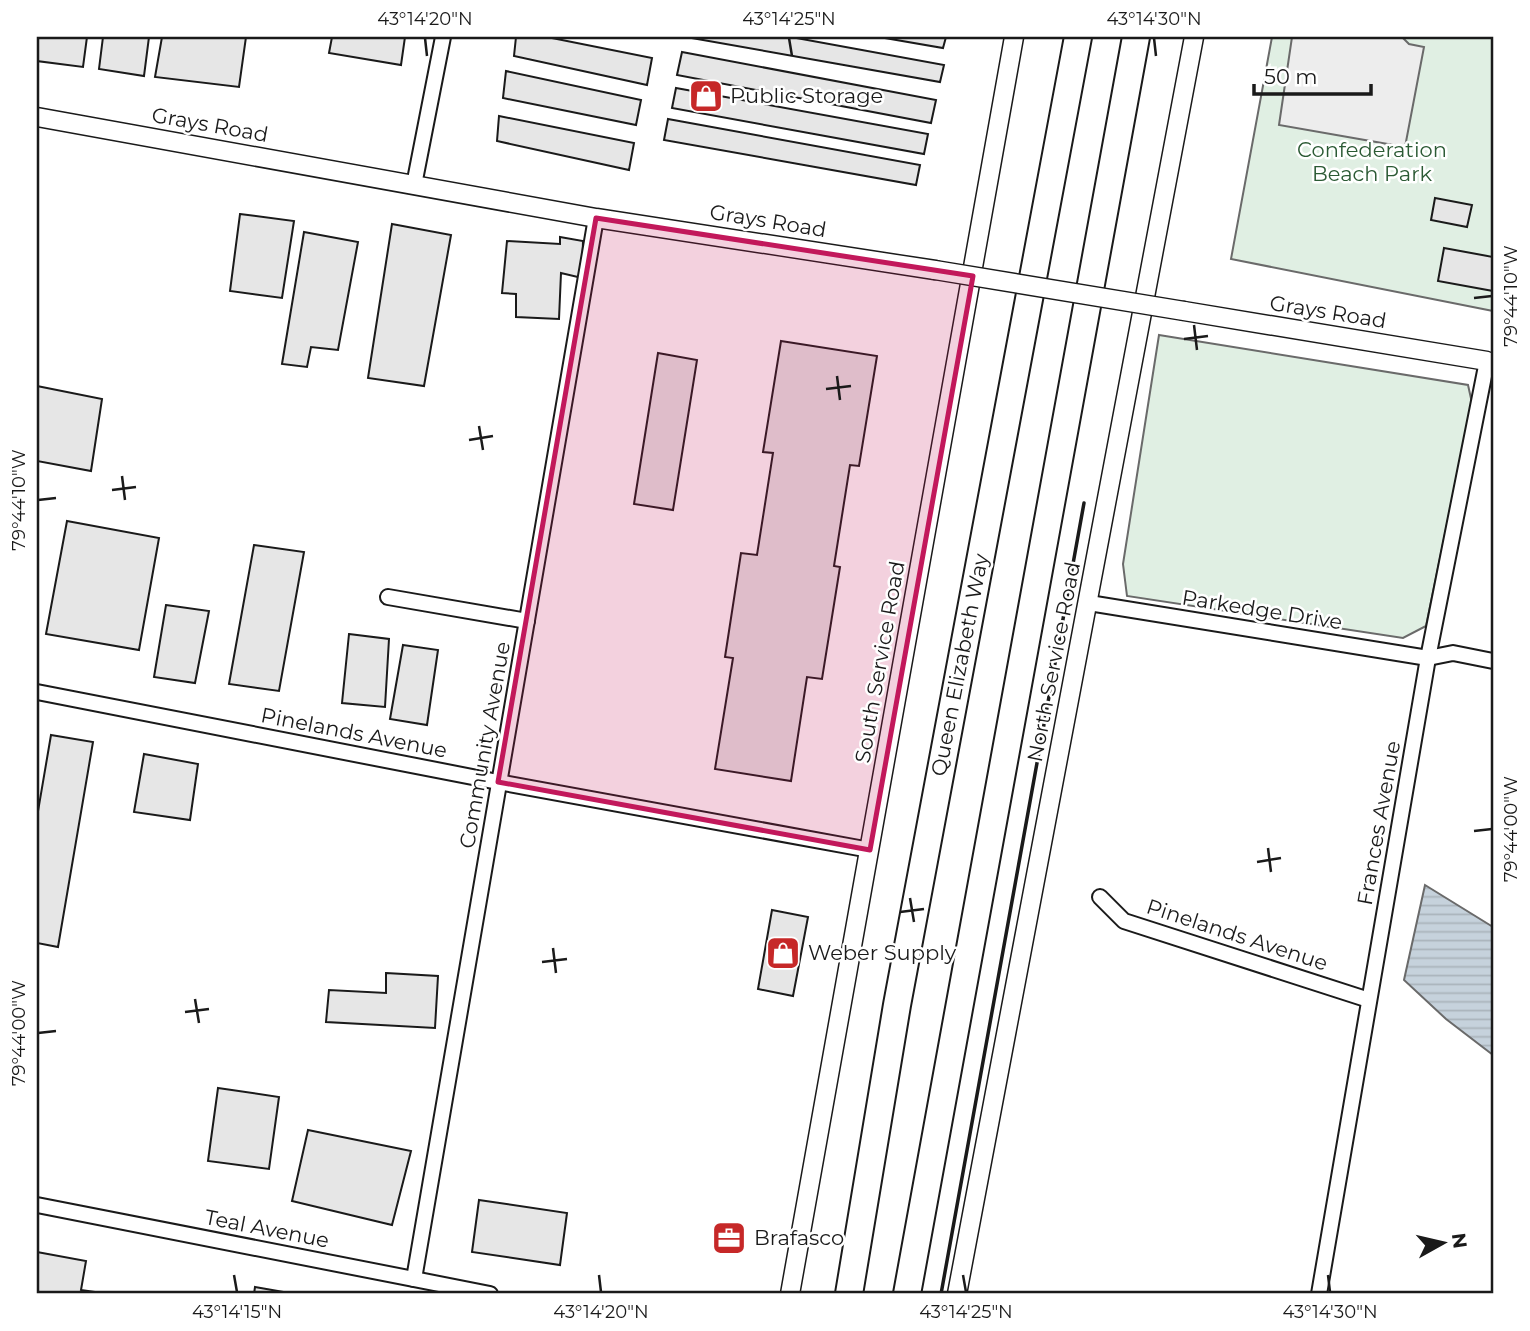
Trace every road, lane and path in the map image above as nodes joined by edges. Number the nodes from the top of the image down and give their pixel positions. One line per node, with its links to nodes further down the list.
1 (443, 37): 7 (street)
2 (1014, 37): 17 (street, South Service Road)
3 (1078, 37): 24 (highway, Queen Elizabeth Way)
4 (1136, 37): 25 (highway)
5 (1194, 37): 11 (street, North Service Road)
6 (37, 117): 7 (street, Grays Road)
7 (414, 185): 8 (street, Grays Road)
8 (596, 218): 9 (street, Grays Road, bridge); 12 (street, Community Avenue)
9 (1490, 361): 13 (street, Frances Avenue)
10 (388, 597): 12 (street)
11 (1089, 603): 13 (street, Parkedge Drive); 26 (street, North Service Road)
12 (527, 621): 16 (street, Community Avenue)
13 (1428, 659): 14 (street, Parkedge Drive); 19 (street, Frances Avenue)
14 (1493, 661)
15 (37, 692): 16 (street, Pinelands Avenue)
16 (498, 782): 17 (street, Pinelands Avenue); 21 (street, Community Avenue)
17 (870, 850): 23 (street, South Service Road)
18 (1100, 897): 19 (street, Pinelands Avenue)
19 (1369, 1000): 27 (street, Frances Avenue)
20 (37, 1205): 21 (street, Teal Avenue)
21 (414, 1279): 22 (street, Teal Avenue)
22 (490, 1294)
23 (790, 1294)
24 (849, 1294)
25 (907, 1294)
26 (957, 1294)
27 (1319, 1294)

